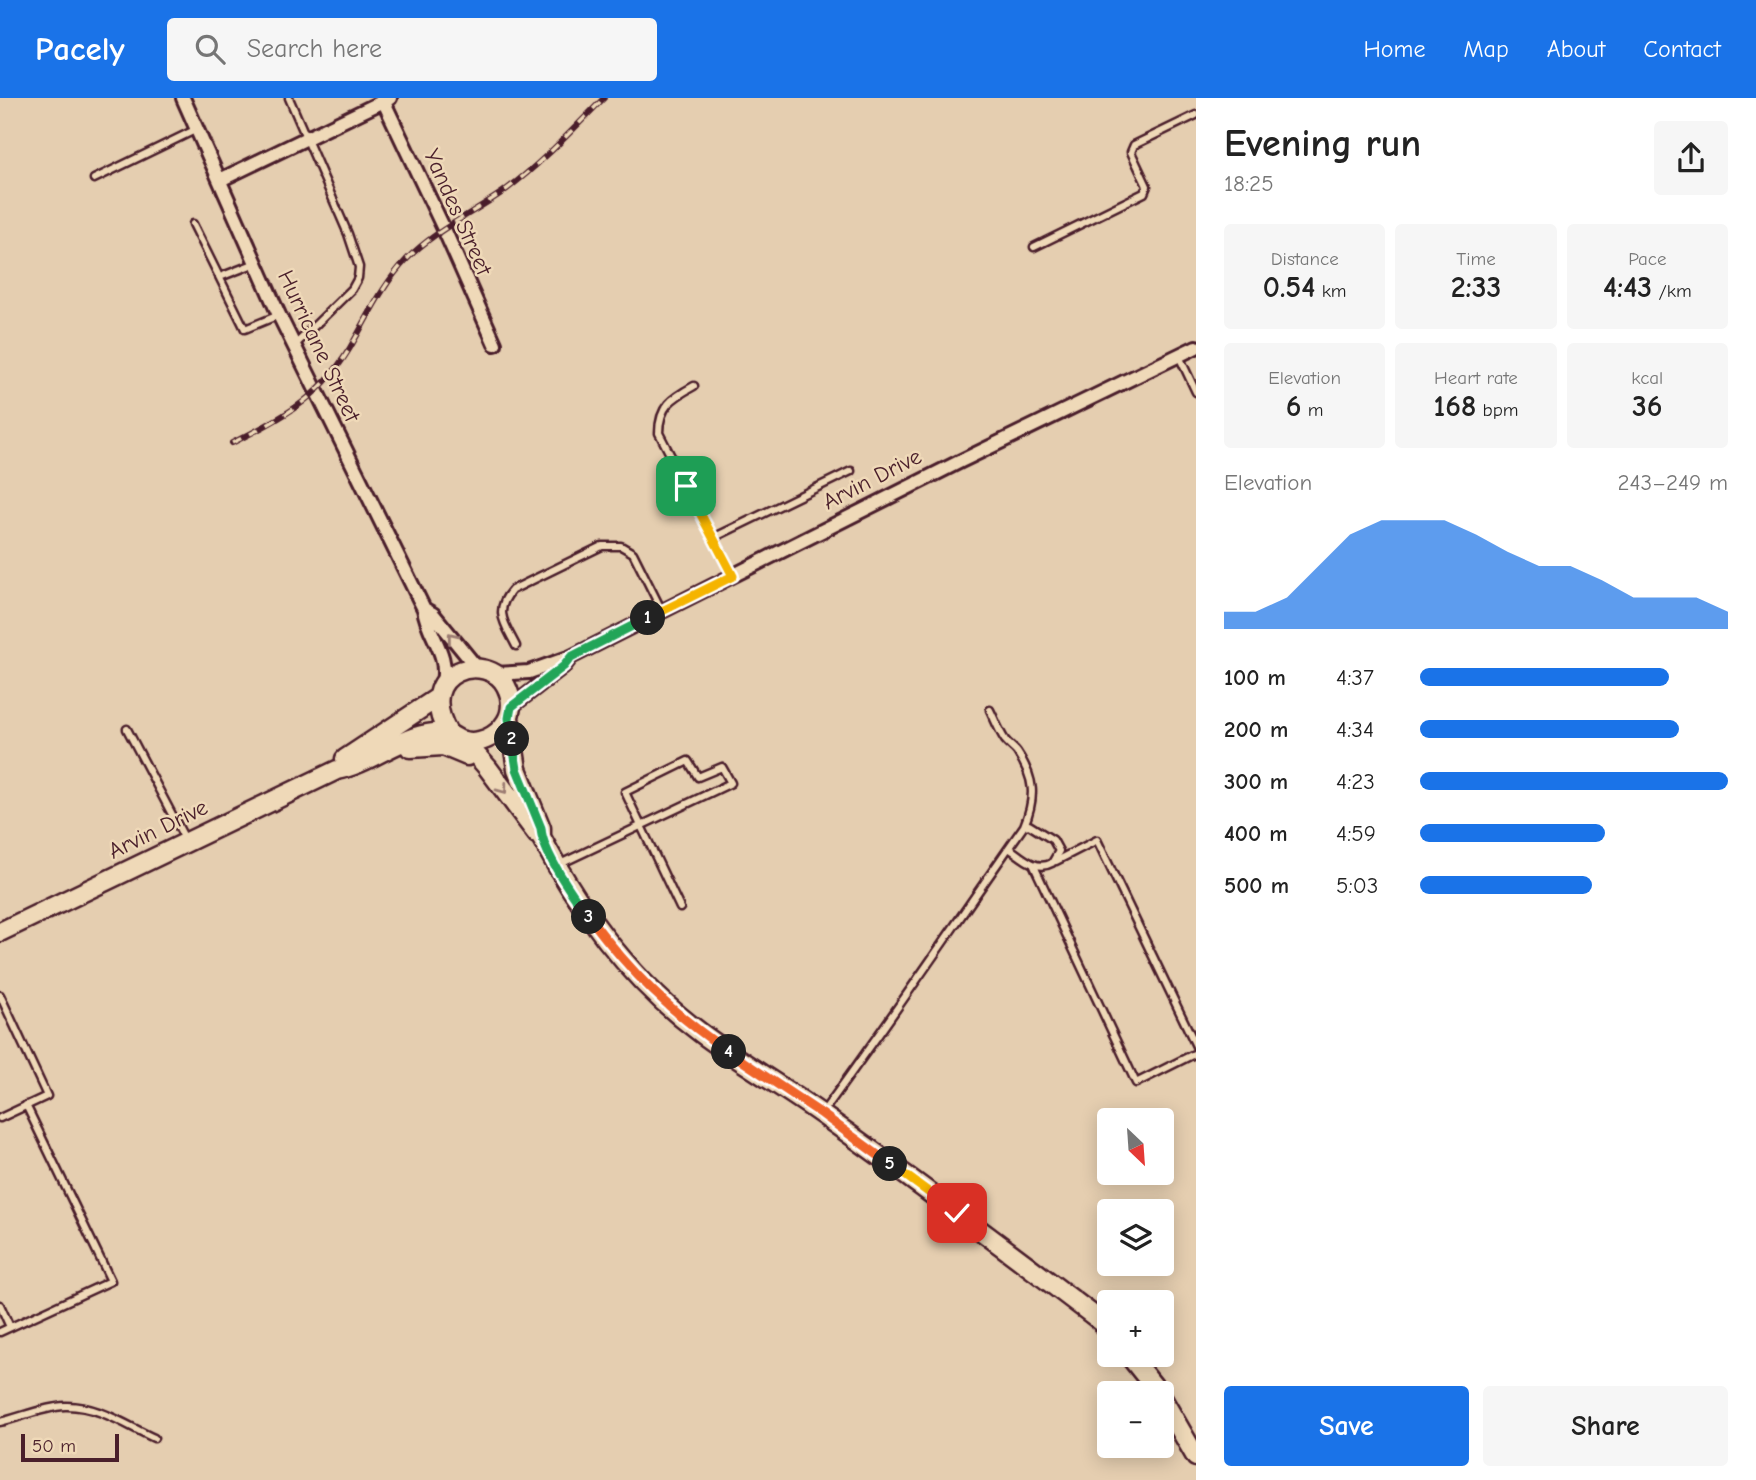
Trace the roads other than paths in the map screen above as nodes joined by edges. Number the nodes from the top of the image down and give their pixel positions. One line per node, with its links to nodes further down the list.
1 (183, 98): 5 (street, Hurricane Street)
2 (289, 98): 6 (lane)
3 (386, 99): 6 (street); 14 (street, Yandes Street)
4 (1196, 115): 10 (lane)
5 (197, 129): 7 (lane); 8 (street, Hurricane Street)
6 (308, 138): 8 (street); 15 (lane)
7 (94, 179)
8 (220, 180): 11 (street, Hurricane Street)
9 (193, 223): 12 (lane)
10 (1034, 247)
11 (258, 262): 12 (lane); 13 (street, Hurricane Street)
12 (220, 277): 13 (lane)
13 (279, 315): 15 (street, Hurricane Street)
14 (495, 344)
15 (295, 345): 23 (street, Hurricane Street)
16 (1196, 347): 17 (street, Arvin Drive)
17 (1179, 356): 19 (lane); 22 (street, Arvin Drive)
18 (694, 386): 21 (lane)
19 (1196, 392)
20 (851, 471): 21 (lane)
21 (713, 538): 22 (lane)
22 (733, 576): 24 (street, Arvin Drive)
23 (424, 609): 27 (street, Hurricane Street, one-way to 23); 29 (street, Hurricane Street)
24 (662, 611): 25 (lane); 26 (street, Arvin Drive)
25 (516, 646)
26 (571, 657): 28 (street, Arvin Drive); 31 (street, Arvin Drive)
27 (477, 668): 28 (street, Arvin Drive); 29 (street, Arvin Drive)
28 (496, 674): 31 (street)
29 (440, 690): 33 (street); 36 (street, Arvin Drive)
30 (990, 710): 38 (lane)
31 (510, 713): 33 (street, Arvin Drive); 39 (street)
32 (127, 729): 40 (lane)
33 (456, 737): 34 (street, Arvin Drive); 35 (street)
34 (379, 753): 35 (street); 36 (street, Arvin Drive)
35 (487, 767): 39 (street, one-way to 39)
36 (337, 770): 40 (street, Arvin Drive)
37 (639, 825): 37 (lane); 43 (lane); 45 (lane)
38 (1024, 826): 41 (lane); 42 (lane)
39 (541, 837): 43 (street)
40 (187, 843): 46 (street, Arvin Drive)
41 (1009, 848): 44 (lane); 51 (lane)
42 (1052, 863): 44 (lane); 48 (lane)
43 (556, 866): 51 (street)
44 (1034, 866): 49 (lane)
45 (680, 908)
46 (1, 928)
47 (0, 995): 50 (lane)
48 (1196, 1046)
49 (1196, 1053)
50 (26, 1105): 52 (lane); 55 (lane)
51 (822, 1114): 54 (street)
52 (0, 1118)
53 (0, 1305): 55 (lane)
54 (1097, 1319)
55 (10, 1327): 56 (lane)
56 (0, 1332)
57 (1138, 1367): 58 (street)
58 (1149, 1381)
59 (1174, 1419): 62 (street)
60 (0, 1422): 61 (lane)
61 (154, 1438)
62 (1196, 1457)

